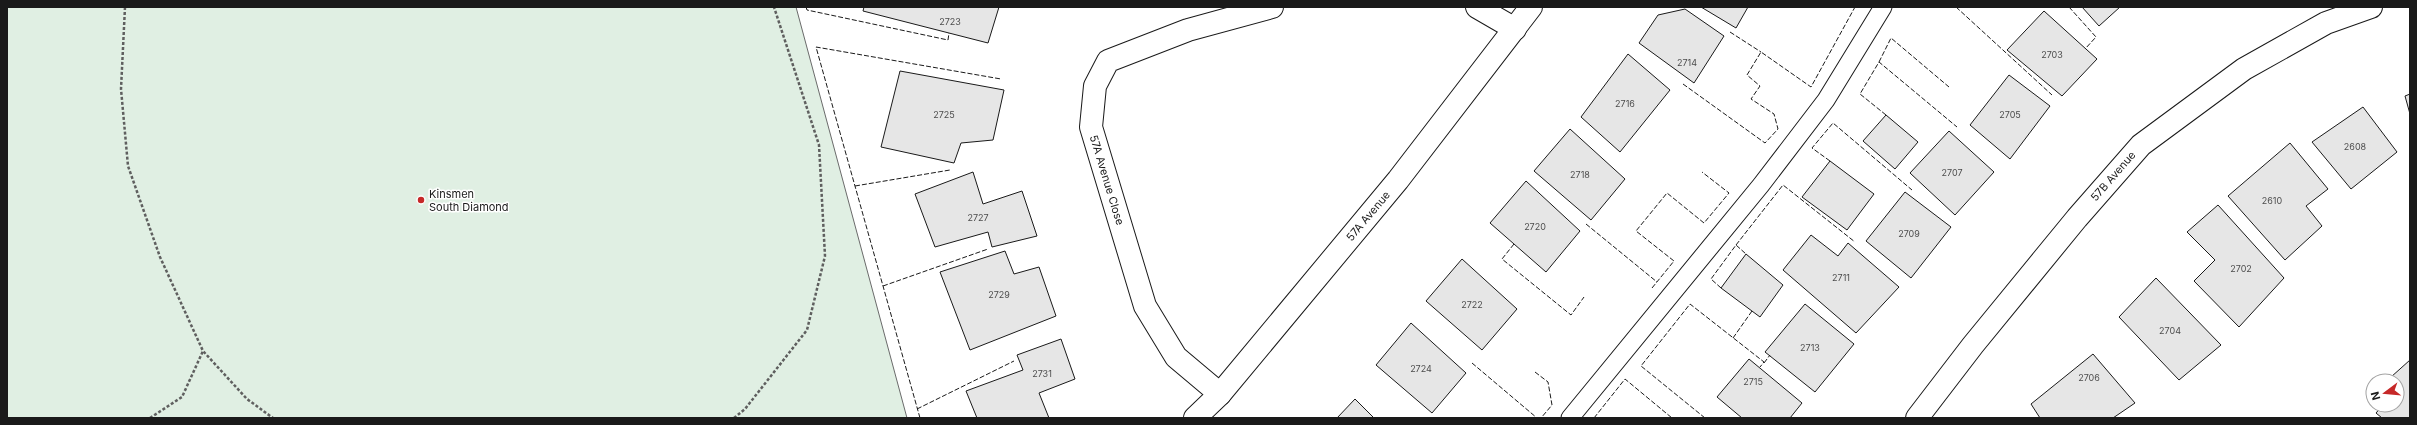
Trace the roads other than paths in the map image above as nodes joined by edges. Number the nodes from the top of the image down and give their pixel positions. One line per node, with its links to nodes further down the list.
1 (1272, 7): 7 (street, 57A Avenue Close)
2 (1477, 7): 6 (street)
3 (1531, 7): 6 (street, 57A Avenue)
4 (1883, 7): 9 (lane)
5 (2371, 7): 10 (street, 57B Avenue)
6 (1515, 29): 7 (street, 57A Avenue)
7 (1220, 394): 8 (street, 57A Avenue)
8 (1195, 418)
9 (1570, 418)
10 (1917, 418)

